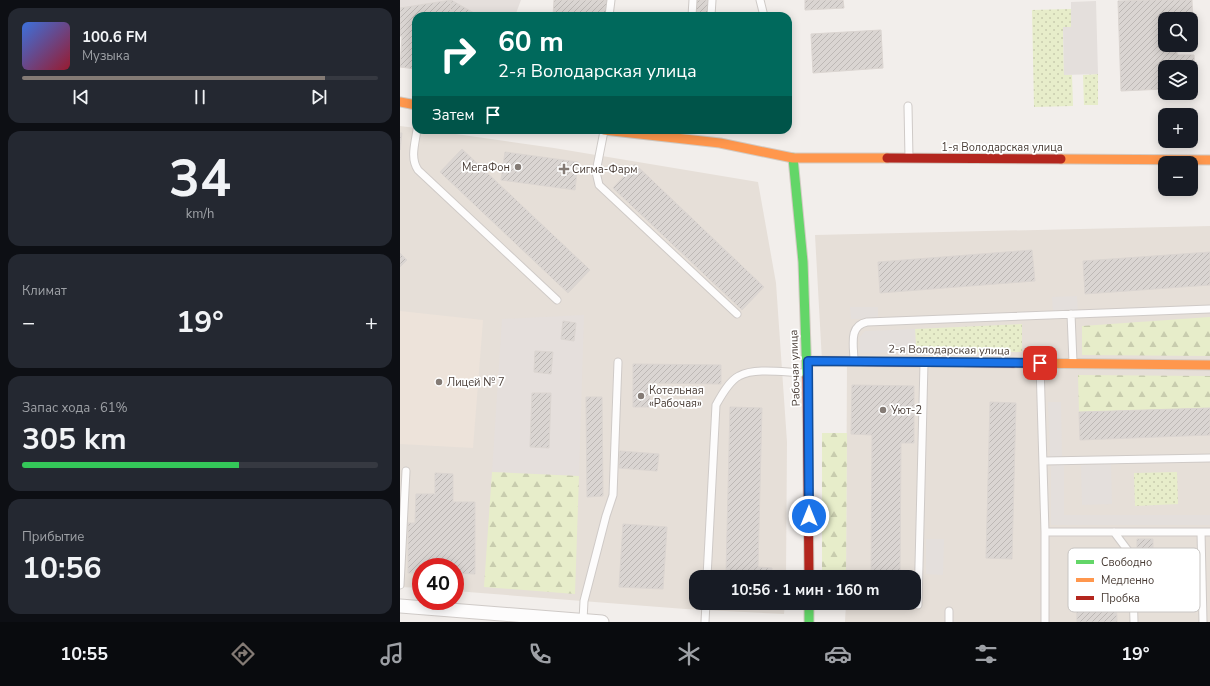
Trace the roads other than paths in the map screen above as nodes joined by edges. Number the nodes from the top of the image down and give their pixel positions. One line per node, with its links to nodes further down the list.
1 (611, 0): 5 (lane)
2 (693, 0): 6 (lane)
3 (712, 0): 7 (lane)
4 (760, 0): 8 (lane)
5 (610, 12)
6 (692, 12)
7 (711, 12)
8 (763, 12)
9 (400, 102): 10 (street)
10 (412, 104)
11 (908, 106): 16 (lane)
12 (416, 134): 18 (lane)
13 (603, 134): 20 (lane)
14 (640, 134): 15 (street, 1-я Володарская улица)
15 (793, 158): 16 (street, 1-я Володарская улица); 22 (street, Рабочая улица)
16 (909, 158): 17 (street, 1-я Володарская улица)
17 (1210, 160)
18 (557, 300)
19 (1210, 309): 21 (lane)
20 (737, 314)
21 (1070, 314): 23 (lane); 27 (lane)
22 (808, 361): 23 (street, 2-я Володарская улица); 29 (street, Рабочая улица)
23 (854, 361): 25 (street, 2-я Володарская улица)
24 (618, 362): 48 (lane)
25 (924, 362): 26 (street, 2-я Володарская улица); 40 (lane)
26 (1040, 363): 27 (street, 2-я Володарская улица); 31 (lane)
27 (1073, 364): 28 (street, 2-я Володарская улица)
28 (1210, 365)
29 (808, 373): 38 (lane); 39 (street, Рабочая улица)
30 (1210, 458): 31 (lane)
31 (1044, 461): 33 (lane)
32 (406, 471): 41 (lane)
33 (1045, 532): 34 (lane); 54 (lane)
34 (1114, 532): 35 (lane); 37 (lane)
35 (1201, 532): 36 (lane); 56 (lane)
36 (1210, 532)
37 (1126, 548)
38 (707, 570)
39 (809, 570)
40 (919, 570)
41 (400, 585)
42 (400, 606): 47 (street)
43 (706, 610): 51 (lane)
44 (809, 610): 52 (street)
45 (949, 611): 53 (lane)
46 (1134, 612): 55 (lane)
47 (514, 619): 49 (street)
48 (583, 620): 49 (street); 50 (street)
49 (567, 621)
50 (602, 622)
51 (705, 622)
52 (809, 622)
53 (949, 622)
54 (1045, 622)
55 (1134, 622)
56 (1203, 622)

